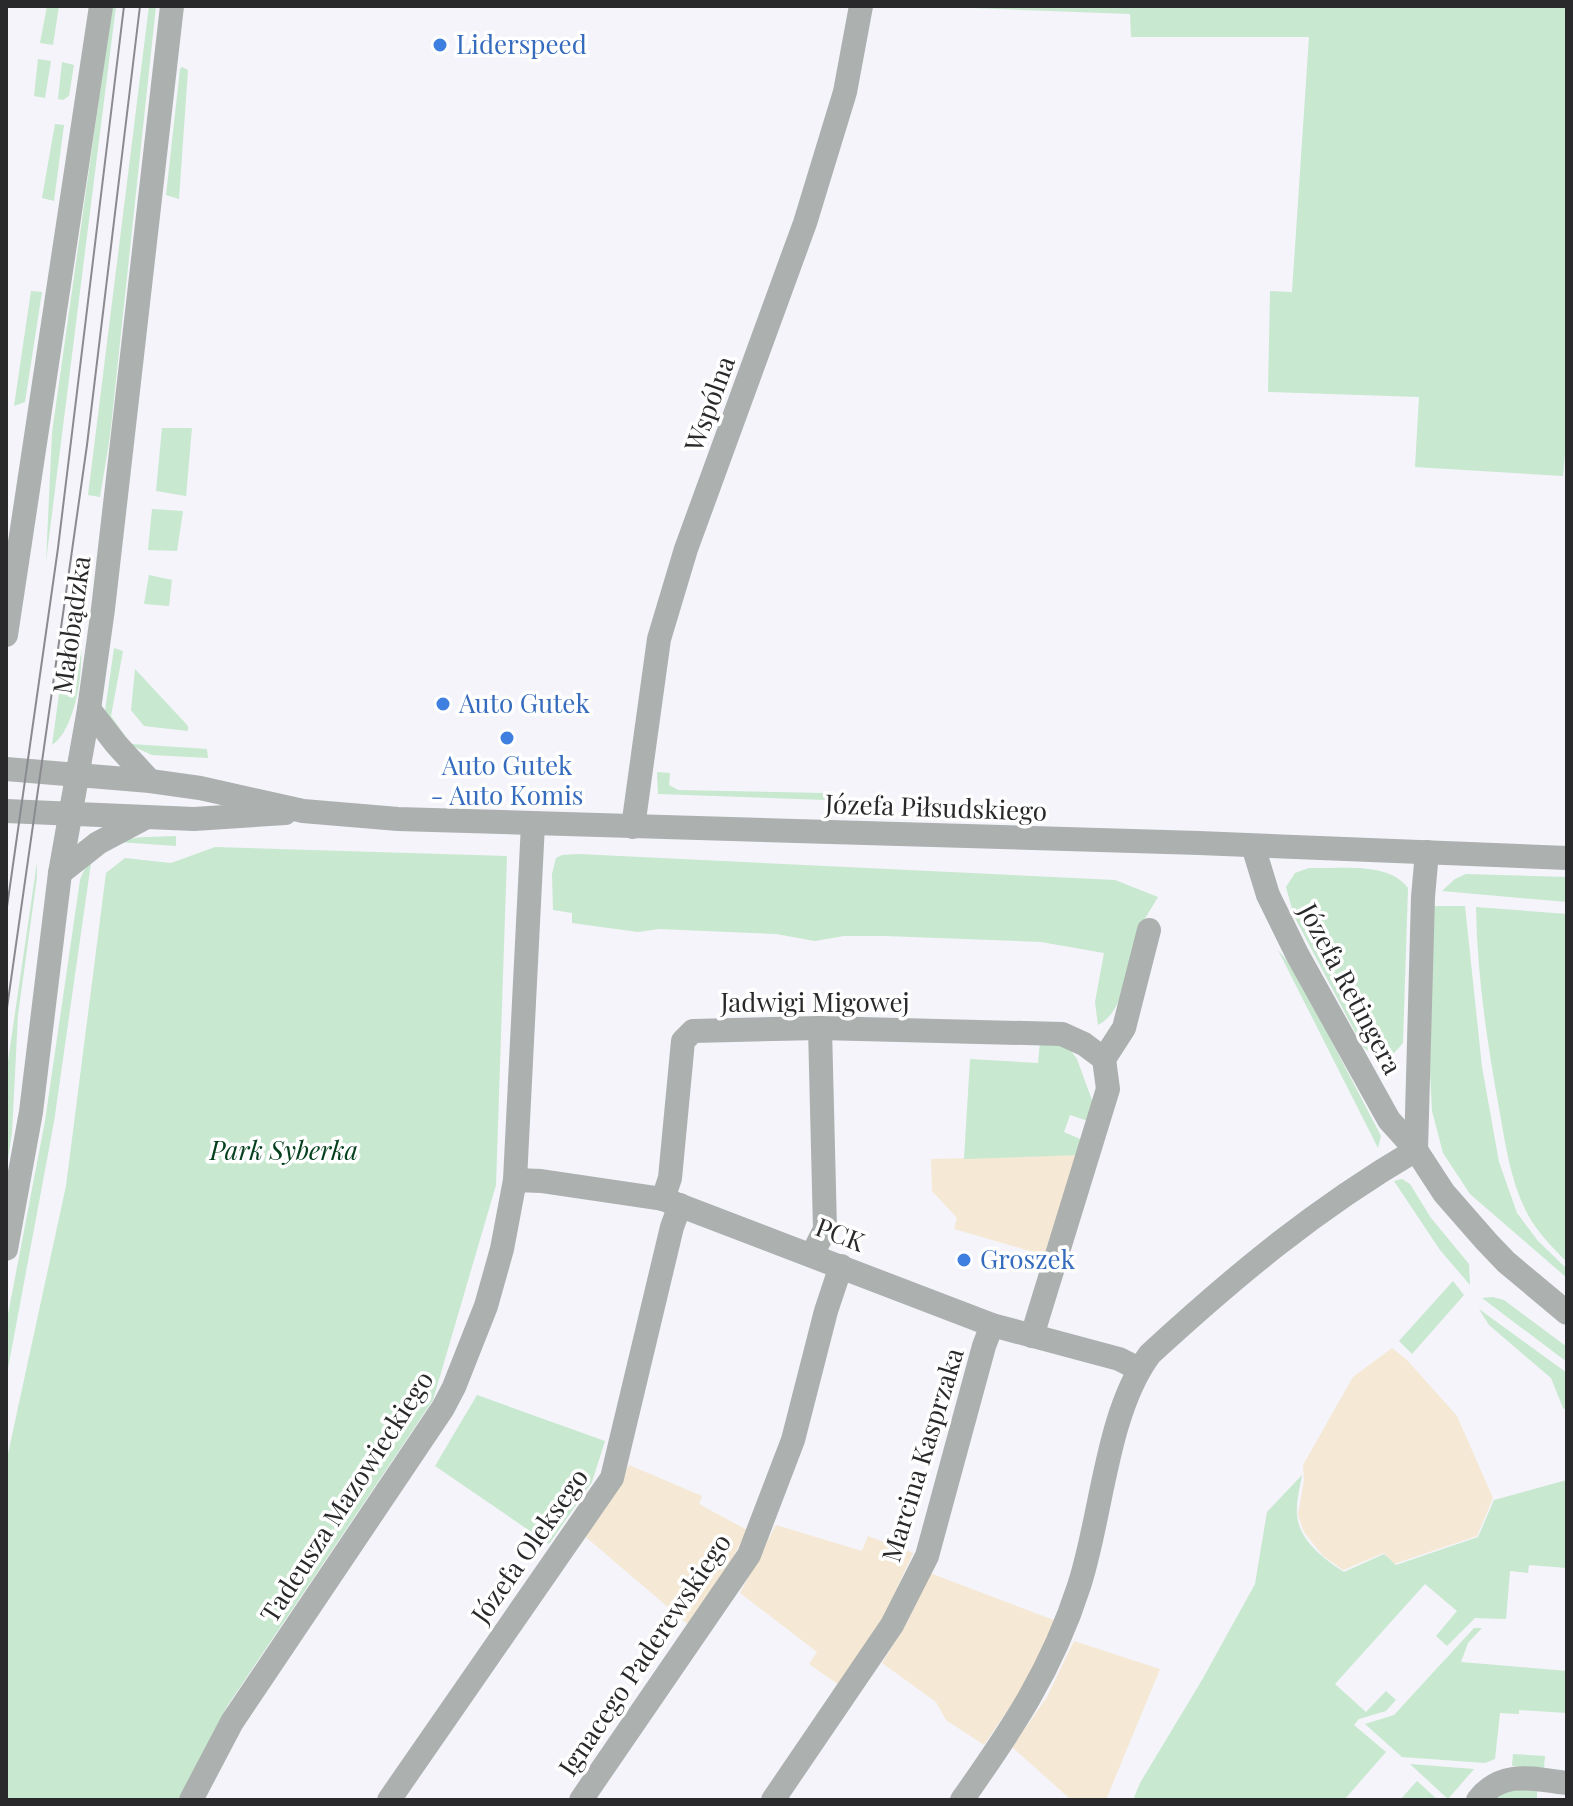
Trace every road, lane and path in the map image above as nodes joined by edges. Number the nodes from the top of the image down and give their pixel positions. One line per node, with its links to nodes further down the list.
1 (101, 6): 4 (street)
2 (172, 6): 5 (street, Małobądzka)
3 (861, 6): 14 (street, Wspólna)
4 (6, 635)
5 (89, 709): 7 (street, Małobądzka); 8 (street)
6 (6, 769): 7 (street, Józefa Piłsudskiego)
7 (77, 777): 8 (street, Józefa Piłsudskiego); 11 (street, Małobądzka)
8 (150, 781): 10 (street, Józefa Piłsudskiego)
9 (6, 811): 11 (street, Józefa Piłsudskiego)
10 (303, 811): 12 (street, Józefa Piłsudskiego); 13 (street, Józefa Piłsudskiego)
11 (70, 814): 12 (street, Józefa Piłsudskiego); 18 (street, Małobądzka)
12 (146, 818): 18 (street)
13 (533, 824): 14 (street, Józefa Piłsudskiego); 23 (street, Tadeusza Mazowieckiego)
14 (633, 827): 15 (street, Józefa Piłsudskiego)
15 (1253, 846): 16 (street, Józefa Piłsudskiego); 22 (street, Józefa Retingera)
16 (1427, 852): 17 (street, Józefa Piłsudskiego); 22 (street, Józefa Retingera)
17 (1567, 858)
18 (60, 873): 25 (street, Małobądzka)
19 (1149, 930): 21 (street)
20 (820, 1028): 21 (street, Jadwigi Migowej); 24 (street, Jadwigi Migowej); 26 (street)
21 (1104, 1059): 30 (street)
22 (1416, 1150): 28 (street, Józefa Retingera); 31 (street)
23 (515, 1180): 24 (street, PCK); 33 (street, Tadeusza Mazowieckiego)
24 (672, 1202): 26 (street, PCK); 34 (street, Józefa Oleksego)
25 (6, 1249)
26 (812, 1255): 27 (street, PCK)
27 (841, 1266): 29 (street, PCK); 35 (street, Ignacego Paderewskiego)
28 (1567, 1313)
29 (992, 1325): 30 (street, PCK); 36 (street, Marcina Kasprzaka)
30 (1032, 1336): 31 (street, PCK)
31 (1139, 1369): 37 (street)
32 (1567, 1783): 38 (street)
33 (191, 1800)
34 (389, 1800)
35 (581, 1800)
36 (773, 1800)
37 (962, 1800)
38 (1478, 1800)

